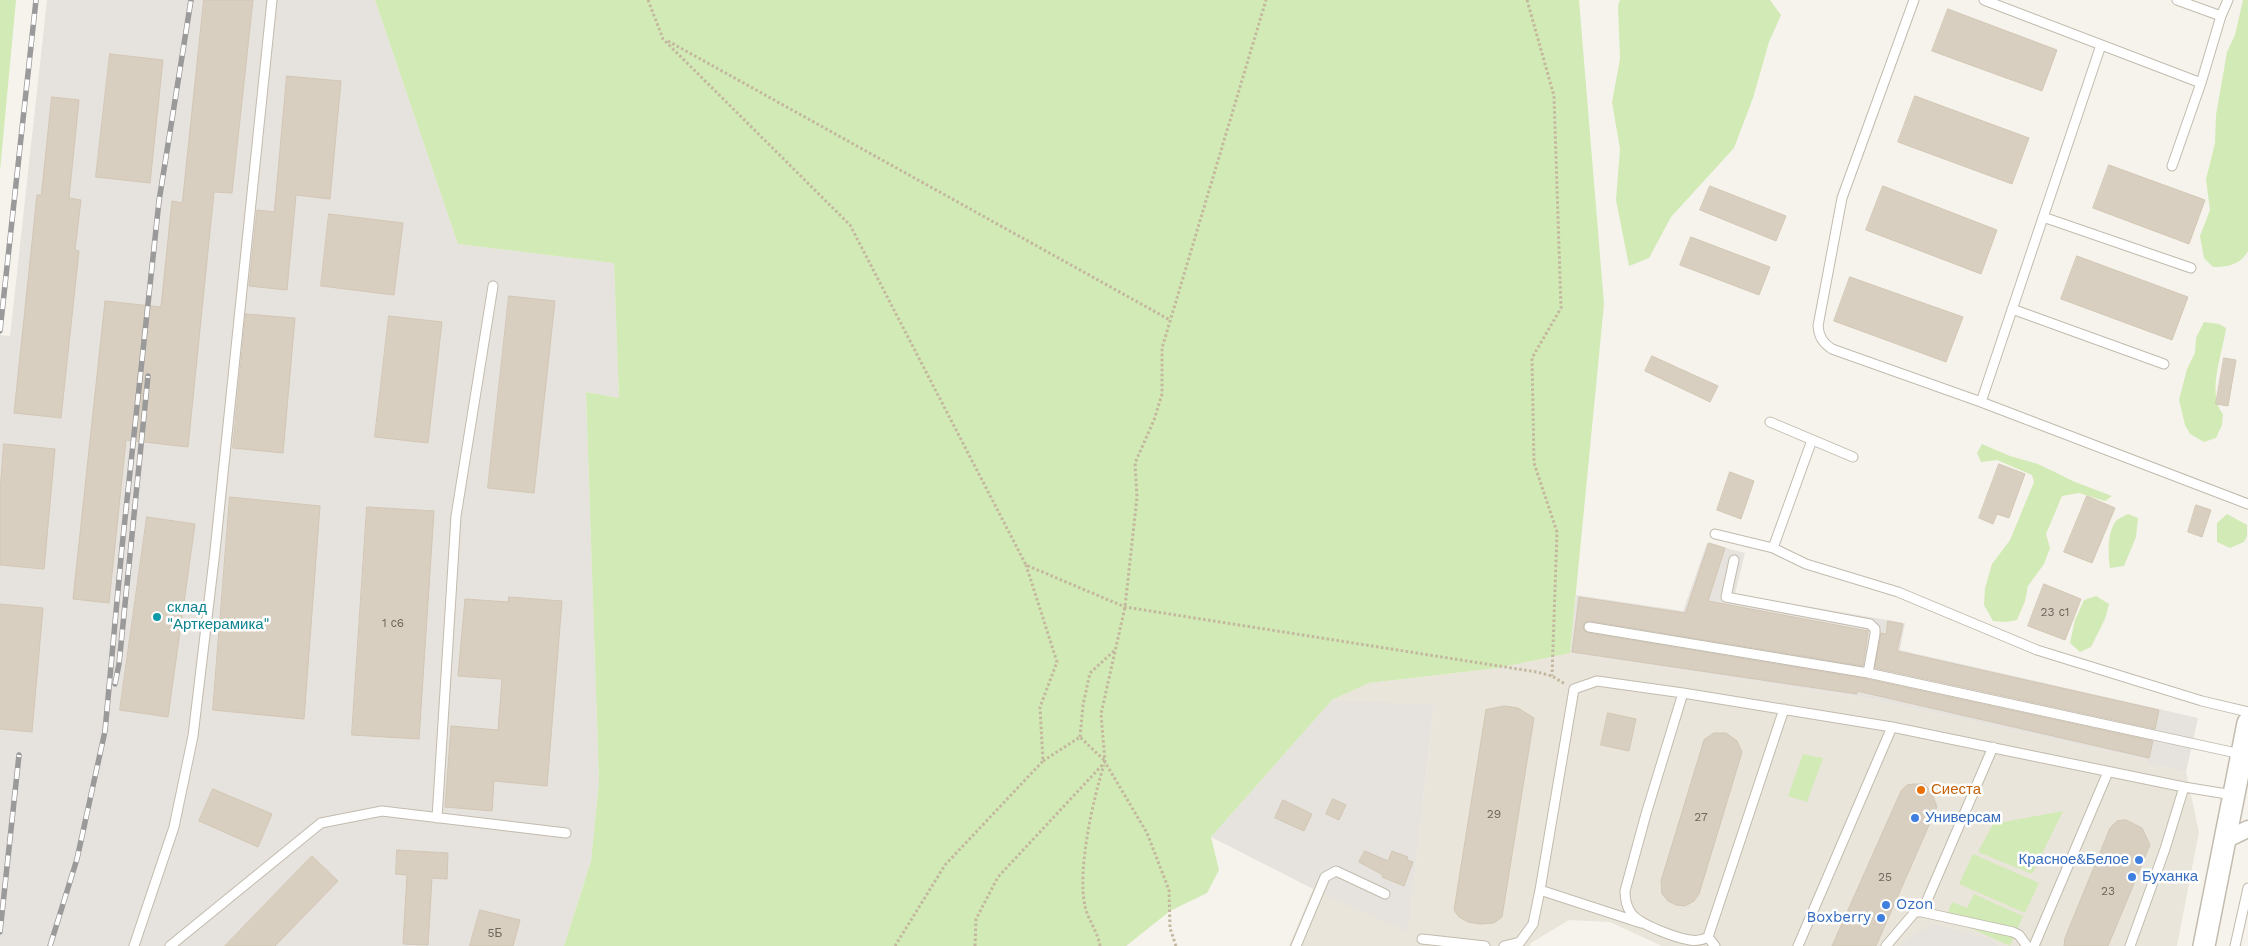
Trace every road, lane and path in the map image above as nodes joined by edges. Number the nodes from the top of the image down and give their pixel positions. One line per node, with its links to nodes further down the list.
1 (272, 0): 58 (lane)
2 (648, 0): 10 (path)
3 (1266, 0): 18 (path)
4 (1527, 0): 33 (path)
5 (1914, 0): 20 (lane)
6 (1984, 0): 11 (lane)
7 (2177, 0): 9 (lane)
8 (2228, 0): 9 (lane)
9 (2221, 16): 12 (lane)
10 (663, 39): 18 (path); 28 (path)
11 (2101, 45): 12 (lane); 14 (lane)
12 (2201, 83): 13 (lane)
13 (2172, 166)
14 (2043, 217): 15 (lane); 17 (lane)
15 (2191, 268)
16 (493, 286): 47 (lane)
17 (2012, 309): 19 (lane); 20 (lane)
18 (1170, 320): 29 (path)
19 (2164, 364)
20 (1981, 402): 24 (lane)
21 (1770, 422): 22 (lane)
22 (1812, 440): 23 (lane); 26 (lane)
23 (1853, 457)
24 (2248, 504)
25 (1715, 534): 26 (lane)
26 (1773, 548): 37 (lane)
27 (1734, 560): 32 (lane)
28 (1026, 565): 29 (path); 42 (path)
29 (1125, 608): 31 (path); 33 (path)
30 (1588, 627): 32 (lane)
31 (1116, 649): 39 (path); 43 (path)
32 (1868, 673): 40 (lane)
33 (1552, 676): 34 (path)
34 (1574, 689): 35 (lane); 52 (lane)
35 (1683, 693): 36 (lane); 55 (lane)
36 (1784, 709): 38 (lane); 56 (lane)
37 (2248, 712)
38 (1892, 727): 41 (lane); 68 (lane)
39 (1080, 737): 42 (path); 43 (path)
40 (2246, 739): 46 (street)
41 (1993, 747): 44 (lane); 54 (lane)
42 (1043, 761): 60 (path)
43 (1105, 762): 61 (path); 62 (path); 63 (path)
44 (2108, 772): 45 (lane); 71 (lane)
45 (2184, 787): 46 (lane); 72 (lane)
46 (2233, 795): 50 (street)
47 (437, 818): 49 (lane); 59 (lane)
48 (2248, 829): 50 (street)
49 (566, 833)
50 (2224, 840): 73 (street)
51 (2248, 888): 74 (lane)
52 (1540, 890): 55 (lane); 66 (lane)
53 (1385, 894): 64 (lane)
54 (1922, 912): 69 (lane); 70 (lane)
55 (1641, 923): 56 (lane)
56 (1708, 937): 67 (lane)
57 (1422, 939): 65 (lane)
58 (134, 946)
59 (170, 946)
60 (895, 946)
61 (975, 946)
62 (1100, 946)
63 (1176, 946)
64 (1296, 946)
65 (1485, 946)
66 (1504, 946)
67 (1715, 946)
68 (1798, 946)
69 (1886, 946)
70 (2027, 946)
71 (2034, 946)
72 (2130, 946)
73 (2204, 946)
74 (2235, 946)

